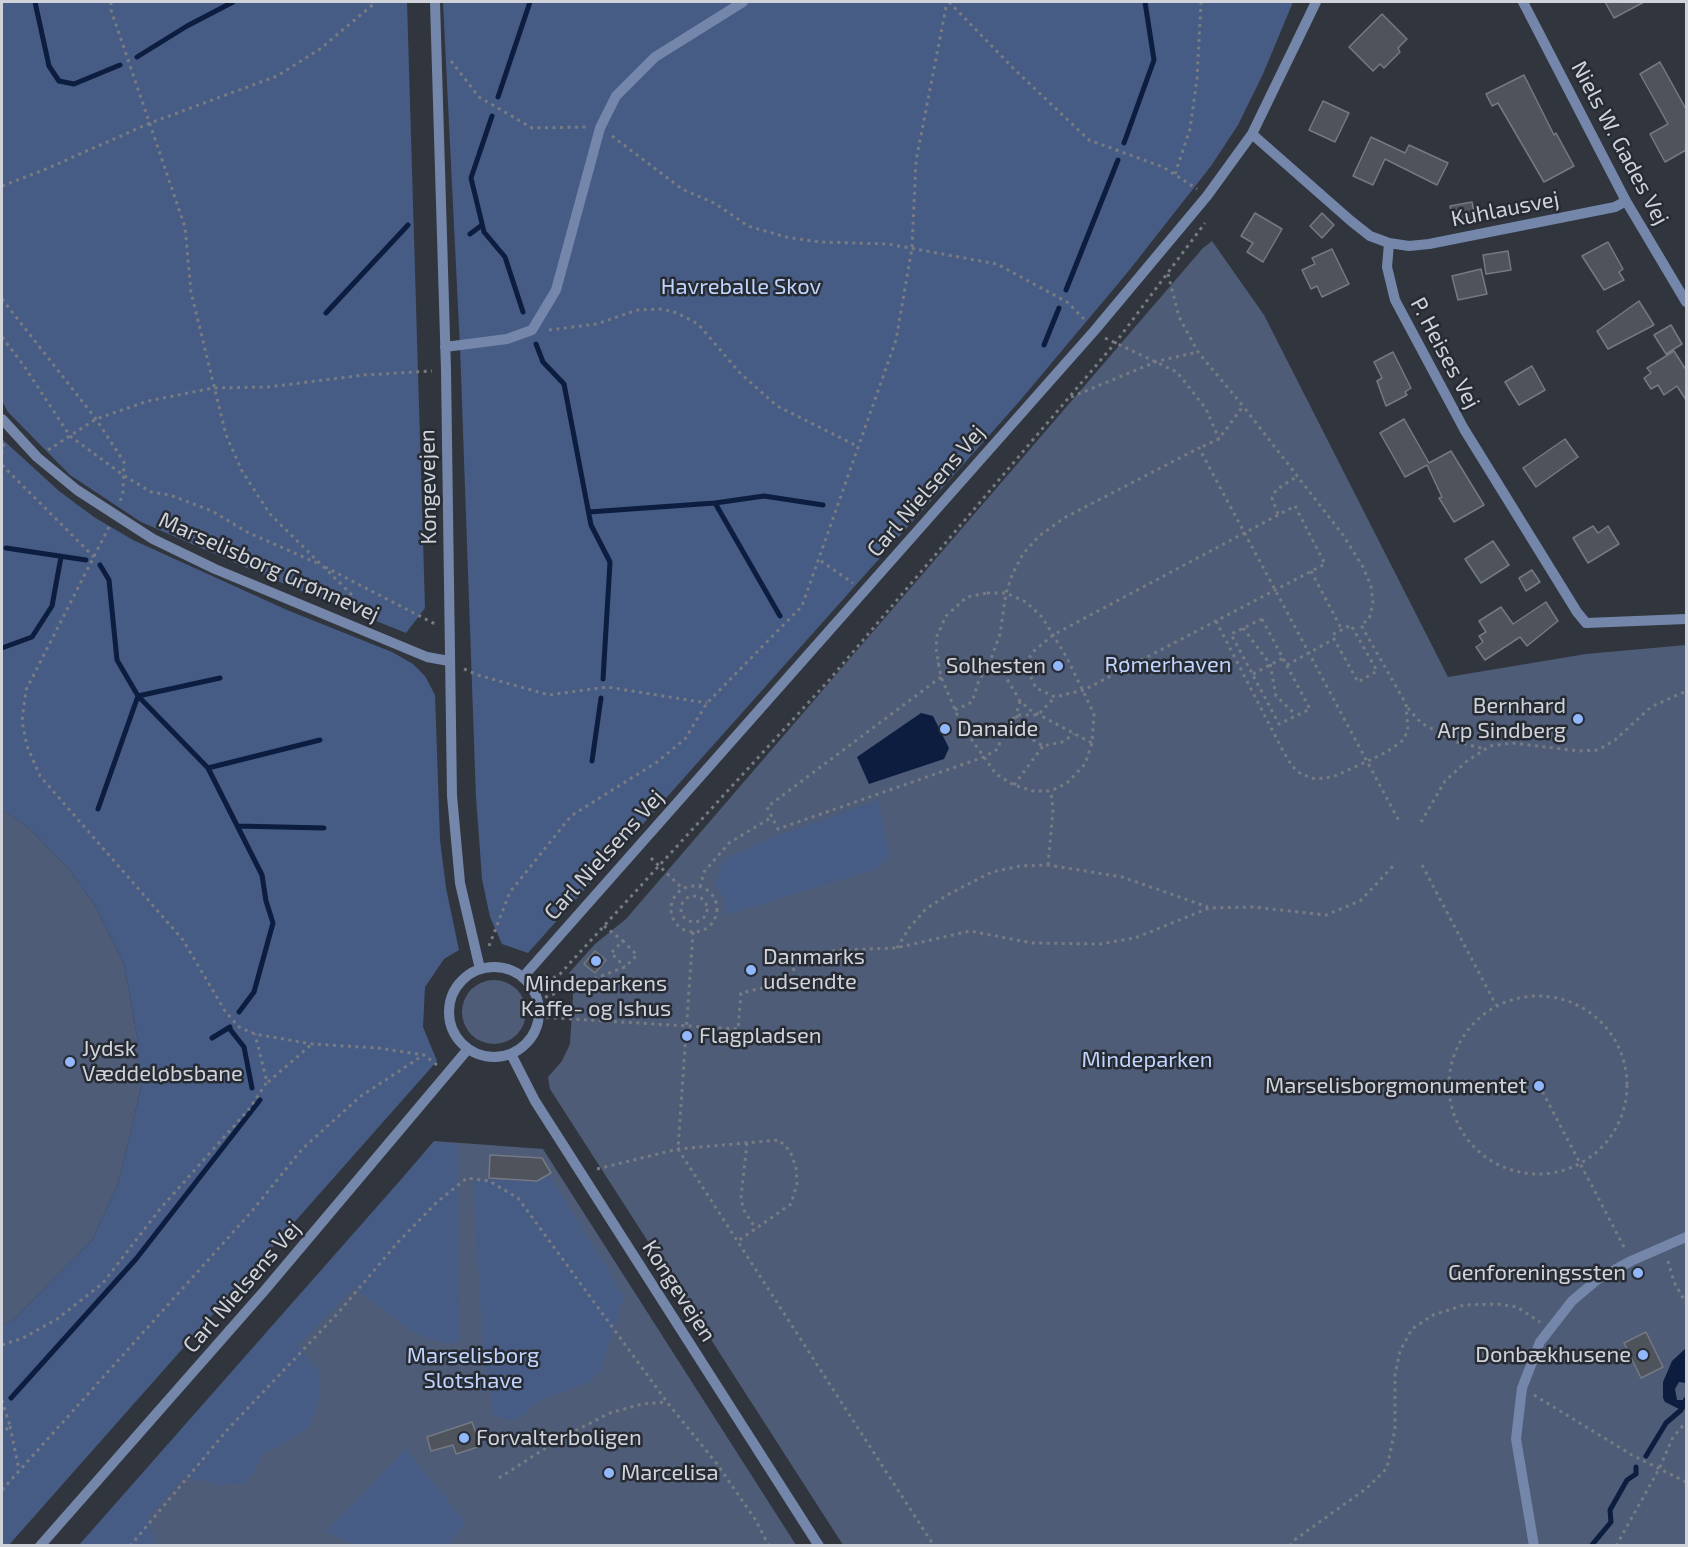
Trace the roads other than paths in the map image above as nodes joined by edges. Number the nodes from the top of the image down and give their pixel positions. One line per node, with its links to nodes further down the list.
1 (435, 2): 9 (street, Kongevejen)
2 (743, 2): 9 (street)
3 (1316, 2): 5 (street, Carl Nielsens Vej)
4 (1522, 2): 6 (street, Niels W. Gades Vej)
5 (1252, 134): 7 (street); 14 (street, Carl Nielsens Vej)
6 (1626, 201): 7 (street, Kuhlausvej); 8 (street, Niels W. Gades Vej)
7 (1389, 243): 11 (street, P. Heises Vej)
8 (1686, 302)
9 (445, 347): 12 (street, Kongevejen)
10 (2, 419): 12 (street, Marselisborg Grønnevej)
11 (1686, 620)
12 (449, 661): 13 (street, Kongevejen)
13 (480, 969): 14 (street); 15 (street)
14 (523, 977): 16 (street)
15 (468, 1049): 16 (street); 18 (street, Carl Nielsens Vej)
16 (511, 1054): 19 (street, Kongevejen)
17 (1686, 1237): 20 (street)
18 (40, 1545)
19 (819, 1545)
20 (1534, 1545)

